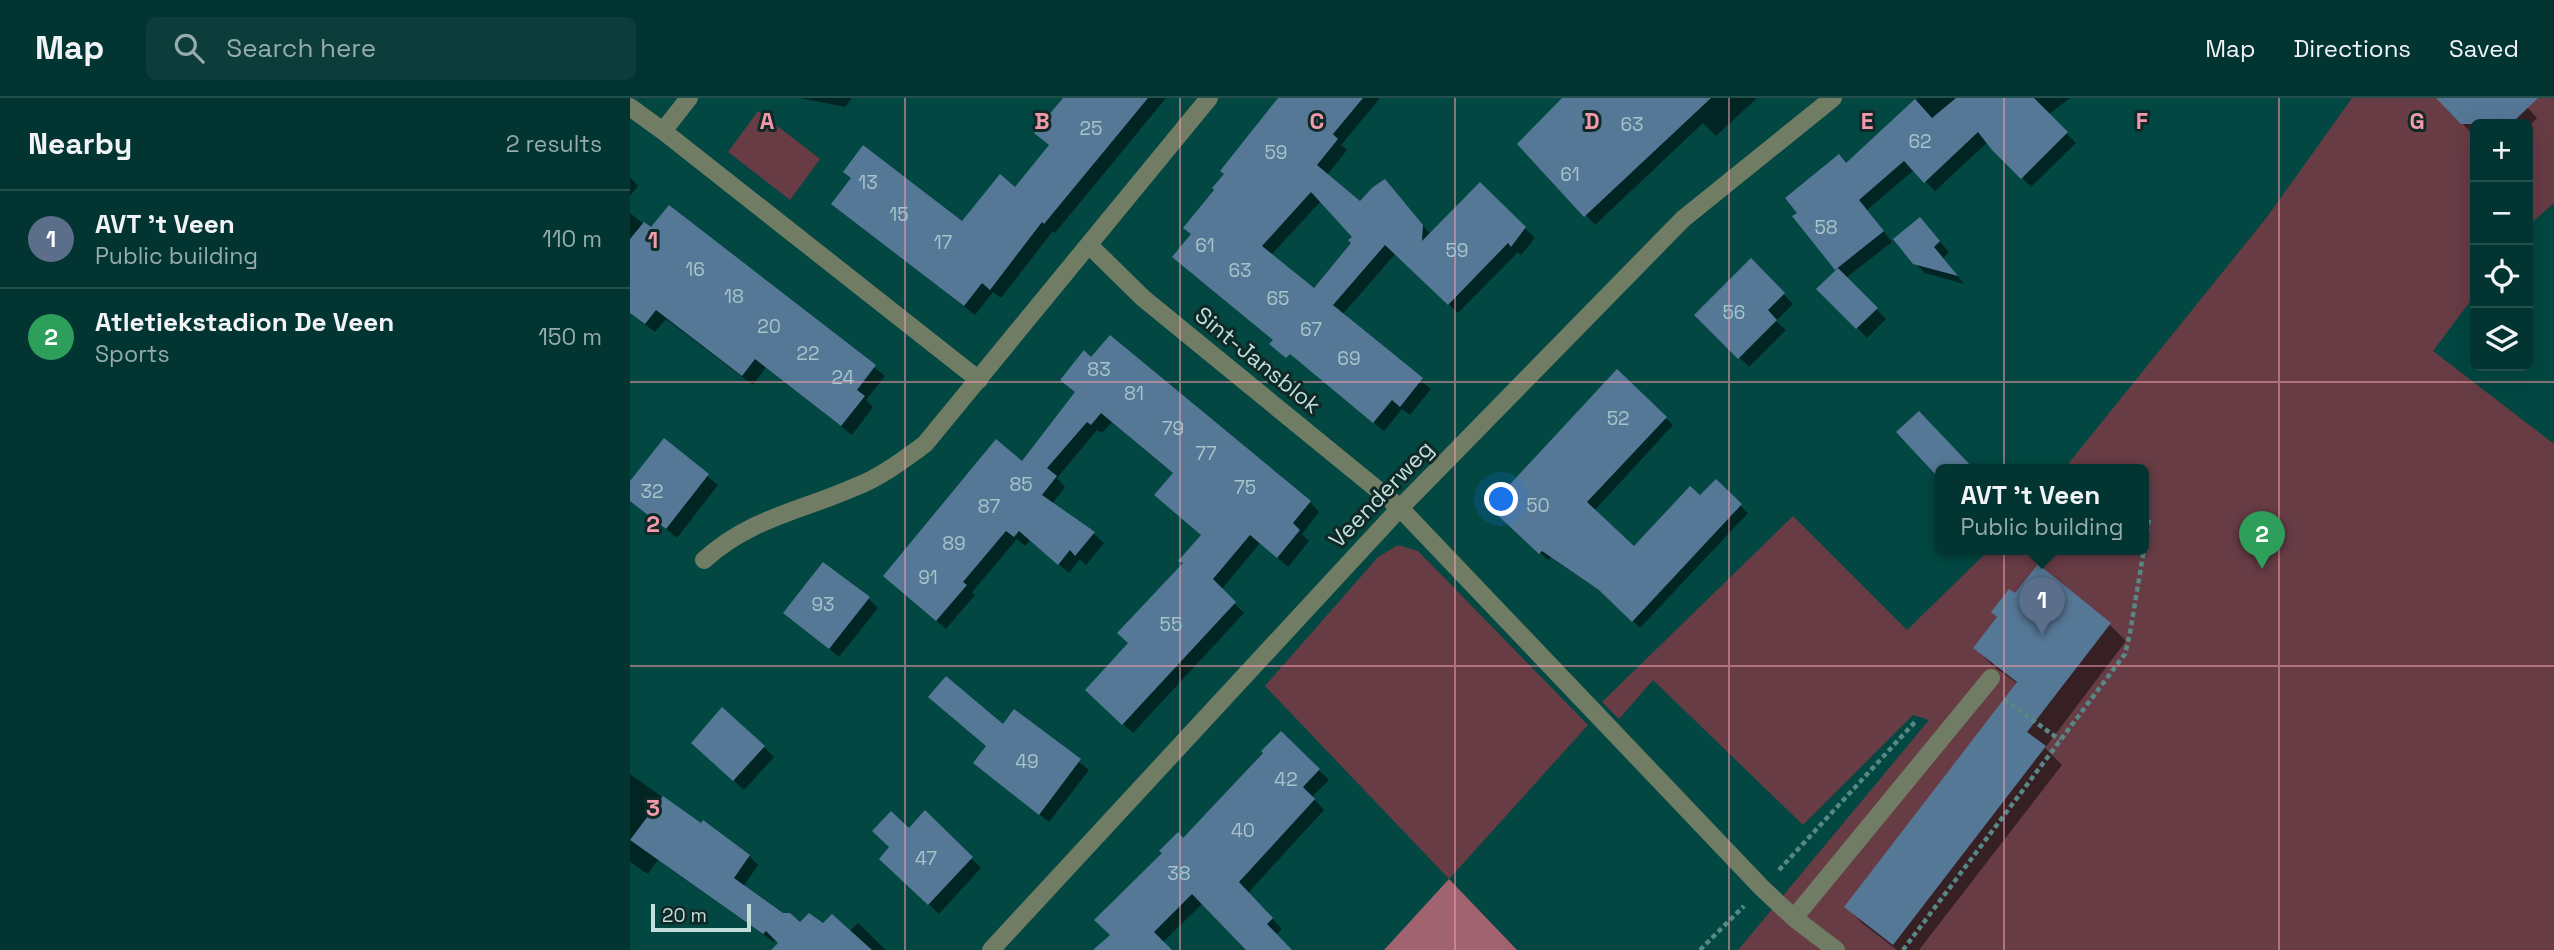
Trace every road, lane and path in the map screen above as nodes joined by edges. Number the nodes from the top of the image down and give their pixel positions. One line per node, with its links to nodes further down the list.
1 (689, 98): 5 (street)
2 (1209, 98): 6 (street)
3 (1833, 98): 8 (street, Veenderweg)
4 (630, 107): 5 (street)
5 (663, 131): 7 (street)
6 (1090, 246): 7 (street); 8 (street, Sint-Jansblok)
7 (979, 380): 10 (street)
8 (1400, 508): 15 (street, Sint-Jansblok); 17 (street, Veenderweg)
9 (2143, 555): 14 (path)
10 (704, 560)
11 (1991, 678): 16 (street)
12 (2012, 705): 14 (path)
13 (1915, 722): 15 (path)
14 (2060, 740): 20 (path)
15 (1762, 888): 16 (street, Sint-Jansblok); 18 (path)
16 (1794, 918): 19 (street, Sint-Jansblok)
17 (991, 950)
18 (1700, 950)
19 (1836, 950)
20 (1903, 950)

